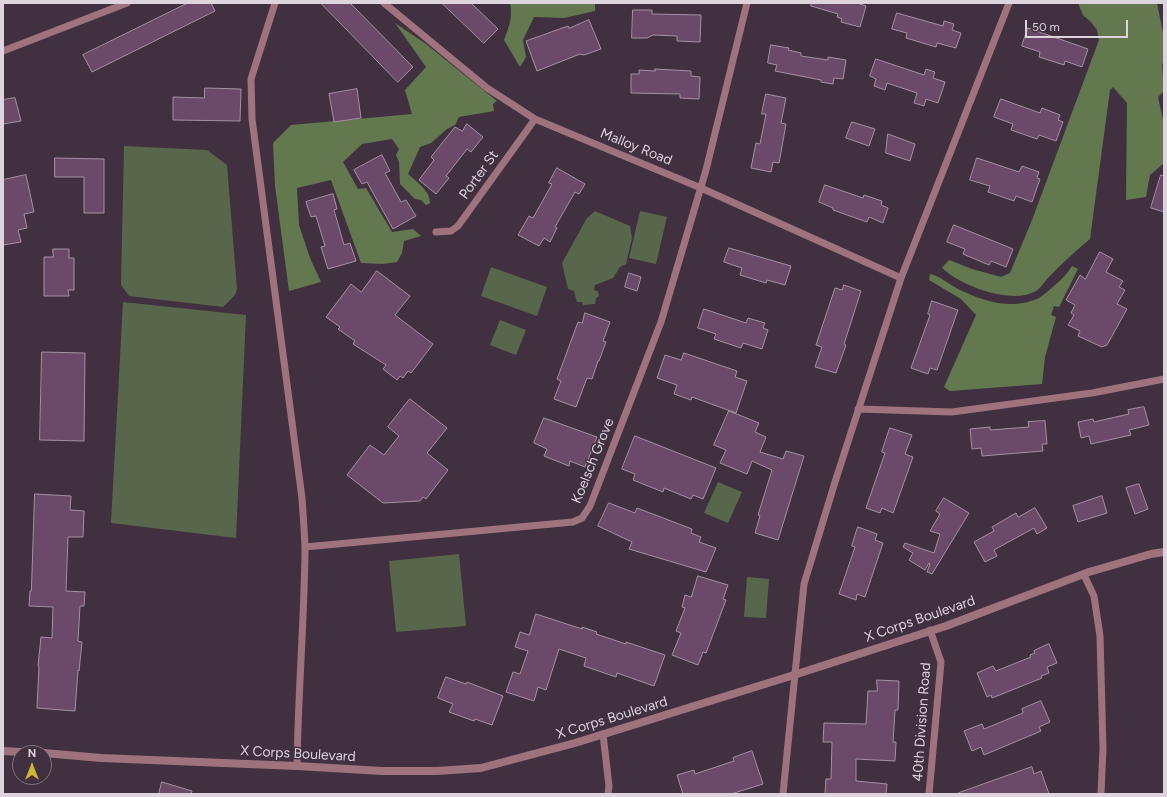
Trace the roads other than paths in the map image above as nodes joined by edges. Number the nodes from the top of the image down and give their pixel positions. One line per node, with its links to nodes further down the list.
1 (126, 3): 6 (lane)
2 (275, 3): 13 (lane)
3 (384, 3): 7 (lane, Malloy Road)
4 (747, 3): 8 (lane, Koelsch Grove)
5 (1009, 3): 10 (lane)
6 (3, 51)
7 (535, 119): 8 (lane, Malloy Road); 9 (lane, Porter St)
8 (701, 188): 10 (lane, Malloy Road); 13 (lane, Koelsch Grove)
9 (436, 232)
10 (901, 278): 12 (lane)
11 (1164, 379): 12 (lane)
12 (858, 409): 17 (lane)
13 (305, 547): 20 (lane)
14 (1164, 552): 15 (street, X Corps Boulevard)
15 (1084, 574): 16 (street, X Corps Boulevard); 24 (lane)
16 (930, 630): 17 (street, X Corps Boulevard); 23 (lane, 40th Division Road)
17 (794, 675): 18 (street, X Corps Boulevard); 22 (lane)
18 (603, 734): 20 (street, X Corps Boulevard); 21 (lane)
19 (52, 755): 20 (street, X Corps Boulevard)
20 (297, 766)
21 (608, 794)
22 (783, 794)
23 (929, 794)
24 (1101, 794)

